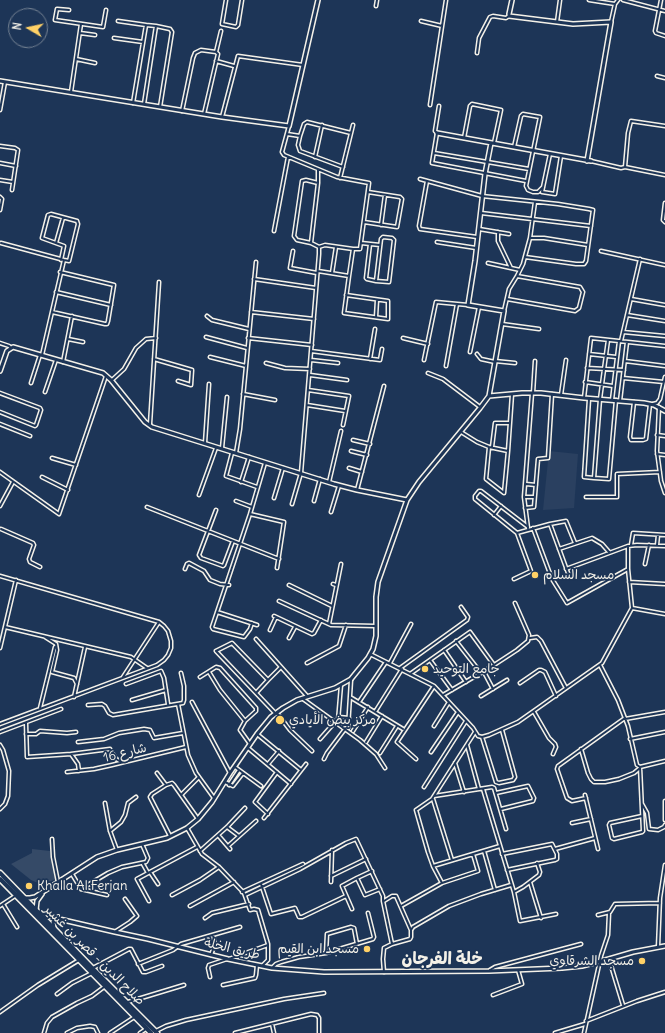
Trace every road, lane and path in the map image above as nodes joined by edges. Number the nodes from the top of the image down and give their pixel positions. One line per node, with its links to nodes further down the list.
1 (226, 0): 2 (street)
2 (242, 0)
3 (318, 0): 38 (street)
4 (377, 0): 13 (street)
5 (446, 0): 26 (street)
6 (512, 0): 18 (street)
7 (560, 0): 21 (street)
8 (589, 0): 12 (street)
9 (618, 0): 12 (street)
10 (623, 0): 14 (street)
11 (661, 0): 14 (street)
12 (615, 4): 22 (street)
13 (376, 6)
14 (659, 9): 17 (street); 30 (street)
15 (69, 10): 23 (street)
16 (106, 10): 23 (street)
17 (665, 11)
18 (509, 15): 21 (street); 34 (street)
19 (118, 21): 24 (street)
20 (421, 21): 26 (street)
21 (557, 22): 22 (street)
22 (611, 22): 72 (street)
23 (82, 24): 28 (street)
24 (146, 25): 25 (street); 32 (street)
25 (156, 26): 46 (street); 49 (street)
26 (442, 26): 47 (street)
27 (221, 31): 33 (street)
28 (80, 33): 29 (street); 35 (street)
29 (95, 35)
30 (665, 36)
31 (114, 38): 32 (street)
32 (143, 42): 45 (street)
33 (216, 52): 36 (street); 51 (street)
34 (477, 53)
35 (76, 60): 37 (street); 44 (street)
36 (216, 61): 39 (street); 52 (street)
37 (95, 63)
38 (303, 65): 39 (street); 56 (street)
39 (234, 66): 53 (street)
40 (657, 76): 41 (street)
41 (665, 78)
42 (0, 81): 43 (street)
43 (5, 82): 44 (street); 50 (street)
44 (71, 92): 45 (street)
45 (133, 103): 46 (street)
46 (144, 104): 49 (street)
47 (430, 104)
48 (439, 106): 59 (street)
49 (160, 107): 51 (street)
50 (0, 110)
51 (182, 111): 52 (street)
52 (204, 114): 53 (street)
53 (222, 117): 56 (street)
54 (322, 125): 58 (street); 61 (street); 71 (street)
55 (353, 125): 58 (street)
56 (289, 126): 60 (street)
57 (665, 126): 76 (street)
58 (351, 133): 77 (street)
59 (438, 133): 62 (street); 67 (street)
60 (287, 134): 61 (street); 70 (street)
61 (300, 136): 71 (street)
62 (464, 138): 63 (street); 63 (street)
63 (493, 143): 65 (street); 74 (street)
64 (0, 146): 75 (street)
65 (514, 147): 66 (street); 66 (street)
66 (532, 151): 68 (street); 78 (street)
67 (434, 153): 74 (street); 80 (street)
68 (550, 154): 69 (street); 89 (street)
69 (562, 156): 72 (street); 89 (street)
70 (288, 157): 79 (street); 106 (street)
71 (315, 157): 77 (street)
72 (589, 161): 76 (street)
73 (0, 163): 75 (street)
74 (487, 163): 78 (street); 80 (street)
75 (16, 166): 86 (street)
76 (625, 167): 81 (street)
77 (343, 168): 82 (street)
78 (529, 169): 87 (street)
79 (318, 170): 82 (street); 88 (street)
80 (485, 174): 87 (street); 93 (street)
81 (665, 175)
82 (340, 178): 91 (street)
83 (420, 179): 85 (street)
84 (0, 180): 86 (street)
85 (427, 181): 93 (street); 109 (street)
86 (13, 182): 90 (street)
87 (526, 182): 89 (street)
88 (318, 183): 114 (street); 114 (street)
89 (543, 187)
90 (12, 190)
91 (368, 192): 92 (street); 101 (street)
92 (385, 195): 103 (street); 103 (street)
93 (482, 196): 95 (street); 98 (street)
94 (0, 197): 97 (street)
95 (535, 202): 100 (street); 104 (street)
96 (665, 203): 102 (street)
97 (0, 210)
98 (480, 213): 100 (street); 105 (street)
99 (64, 218): 113 (street); 113 (street); 127 (street)
100 (533, 218): 104 (street); 110 (street)
101 (364, 222): 103 (street); 115 (street)
102 (665, 222)
103 (382, 225)
104 (591, 226): 118 (street)
105 (478, 228): 107 (street); 109 (street)
106 (274, 231)
107 (498, 232): 108 (street); 131 (street)
108 (509, 234)
109 (477, 237): 121 (street)
110 (530, 239): 118 (street); 125 (street)
111 (437, 242): 121 (street)
112 (1, 243): 127 (street)
113 (56, 243): 127 (street)
114 (311, 243): 119 (street)
115 (361, 243): 116 (street); 122 (street)
116 (370, 244): 117 (street); 139 (street)
117 (380, 245): 139 (street); 139 (street)
118 (588, 245): 125 (street)
119 (319, 247): 120 (street); 134 (street)
120 (336, 247): 122 (street); 135 (street)
121 (476, 248): 149 (street)
122 (353, 249): 136 (street)
123 (292, 250): 134 (street)
124 (601, 251): 126 (street)
125 (525, 257): 132 (street)
126 (640, 259): 130 (street); 145 (street)
127 (62, 260): 133 (street)
128 (256, 262): 138 (street)
129 (488, 263): 131 (street)
130 (665, 265)
131 (511, 268): 132 (street)
132 (520, 270): 137 (street)
133 (60, 272): 142 (street); 147 (street)
134 (317, 272): 135 (street); 141 (street)
135 (332, 273): 136 (street)
136 (349, 276): 143 (street)
137 (517, 276): 144 (street); 144 (street)
138 (254, 279): 141 (street); 154 (street)
139 (376, 280)
140 (159, 282): 168 (street)
141 (316, 288): 159 (street)
142 (56, 292): 147 (street); 153 (street)
143 (346, 295): 146 (street); 158 (street)
144 (507, 299): 152 (street)
145 (631, 299): 150 (street); 155 (street)
146 (377, 300): 158 (street); 158 (street)
147 (111, 304): 156 (street)
148 (457, 304): 149 (street); 177 (street); 205 (street)
149 (468, 305): 151 (street)
150 (665, 305)
151 (479, 307): 152 (street); 184 (street)
152 (504, 311): 161 (street)
153 (52, 312): 156 (street); 188 (street)
154 (250, 312): 159 (street); 163 (street)
155 (627, 315): 160 (street); 165 (street)
156 (72, 316): 171 (street)
157 (208, 316): 163 (street)
158 (376, 317)
159 (314, 319): 178 (street)
160 (665, 321)
161 (502, 324): 162 (street); 197 (street)
162 (539, 328)
163 (249, 329): 169 (street)
164 (375, 329): 192 (street)
165 (623, 332): 166 (street); 173 (street)
166 (665, 336)
167 (206, 337): 181 (street)
168 (156, 338): 191 (street); 218 (street)
169 (248, 338): 178 (street); 181 (street)
170 (403, 338): 177 (street)
171 (68, 339): 174 (street); 200 (street)
172 (608, 340): 173 (street); 186 (street); 187 (street)
173 (620, 341): 175 (street); 190 (street)
174 (83, 342)
175 (628, 342): 179 (street); 199 (street)
176 (0, 344): 180 (street)
177 (428, 344): 195 (street)
178 (312, 346): 183 (street)
179 (665, 346)
180 (10, 348): 188 (street); 212 (street)
181 (247, 348): 204 (street)
182 (382, 349): 192 (street)
183 (311, 351): 192 (street); 194 (street)
184 (470, 352)
185 (477, 354): 197 (street)
186 (589, 354): 187 (street); 207 (street)
187 (606, 355): 190 (street); 209 (street)
188 (41, 356): 193 (street); 223 (street)
189 (210, 357): 204 (street)
190 (616, 357): 210 (street)
191 (154, 359): 220 (street); 256 (street)
192 (370, 359)
193 (56, 360): 200 (street); 229 (street)
194 (311, 360): 202 (street); 208 (street)
195 (424, 360)
196 (566, 360): 235 (street)
197 (495, 361): 203 (street); 236 (street)
198 (535, 361): 231 (street)
199 (625, 361): 206 (street); 211 (street)
200 (63, 362): 214 (street)
201 (266, 363): 208 (street)
202 (338, 363)
203 (515, 363)
204 (246, 366): 232 (street)
205 (446, 366)
206 (665, 366)
207 (588, 368): 209 (street); 221 (street)
208 (310, 370): 215 (street)
209 (604, 370): 210 (street); 225 (street)
210 (615, 370): 211 (street); 227 (street)
211 (624, 370): 217 (street)
212 (0, 371)
213 (428, 373): 249 (street)
214 (107, 375): 218 (street); 277 (street)
215 (310, 375): 219 (street); 228 (street)
216 (665, 377): 222 (street)
217 (623, 378): 222 (street); 244 (street)
218 (112, 380): 256 (street)
219 (347, 380)
220 (178, 381)
221 (586, 382): 225 (street); 238 (street)
222 (664, 382): 246 (street)
223 (31, 383)
224 (209, 384): 263 (street)
225 (602, 385): 227 (street); 240 (street)
226 (384, 386): 264 (street)
227 (613, 386): 242 (street)
228 (308, 390): 247 (street); 251 (street)
229 (45, 392)
230 (0, 393): 252 (street)
231 (533, 393): 233 (street); 234 (street); 290 (street)
232 (243, 394): 241 (street); 270 (street)
233 (512, 394): 236 (street); 254 (street)
234 (552, 394): 235 (street); 292 (street)
235 (561, 395): 238 (street)
236 (489, 396): 249 (street)
237 (227, 397): 267 (street)
238 (584, 398): 239 (street)
239 (589, 399): 240 (street); 285 (street)
240 (600, 399): 242 (street); 285 (street)
241 (275, 400)
242 (612, 400): 243 (street)
243 (616, 400): 244 (street); 285 (street)
244 (620, 400): 245 (street)
245 (634, 402): 246 (street); 246 (street)
246 (651, 404): 248 (street)
247 (307, 405): 251 (street); 283 (street)
248 (659, 407): 250 (street); 259 (street)
249 (480, 408): 258 (street)
250 (665, 410)
251 (346, 411): 255 (street)
252 (0, 412)
253 (0, 424): 260 (street)
254 (510, 424): 266 (street); 269 (street)
255 (343, 425)
256 (150, 426): 263 (street)
257 (341, 431): 289 (street)
258 (461, 432): 266 (street); 302 (street)
259 (657, 435): 261 (street); 271 (street)
260 (30, 436)
261 (665, 436)
262 (353, 440): 264 (street)
263 (205, 443): 265 (street)
264 (370, 444): 273 (street)
265 (217, 446): 267 (street); 297 (street)
266 (490, 447): 269 (street); 269 (street)
267 (222, 448): 270 (street)
268 (352, 451): 273 (street)
269 (508, 451)
270 (235, 452): 274 (street); 288 (street)
271 (657, 454): 272 (street); 282 (street)
272 (665, 455)
273 (367, 456): 281 (street)
274 (249, 457): 276 (street); 288 (street)
275 (52, 458): 277 (street)
276 (265, 462): 278 (street); 293 (street)
277 (76, 465): 294 (street)
278 (284, 467): 283 (street); 301 (street)
279 (349, 468): 281 (street)
280 (0, 472): 287 (street)
281 (362, 472): 295 (street)
282 (660, 472): 296 (street); 300 (street)
283 (301, 473): 286 (street); 305 (street)
284 (42, 477): 294 (street)
285 (594, 478)
286 (320, 479): 289 (street); 304 (street)
287 (14, 482): 294 (street); 306 (street)
288 (241, 482): 293 (street)
289 (329, 482): 291 (street)
290 (526, 484): 292 (street); 298 (street)
291 (340, 485): 295 (street); 312 (street)
292 (536, 485): 299 (street)
293 (257, 487): 309 (street)
294 (68, 490)
295 (357, 490): 302 (street)
296 (665, 493)
297 (199, 495)
298 (524, 497): 299 (street); 310 (street)
299 (534, 497): 310 (street)
300 (586, 497)
301 (274, 498)
302 (407, 500): 367 (street)
303 (236, 501): 309 (street)
304 (314, 501)
305 (292, 504)
306 (0, 506)
307 (501, 506): 314 (street); 314 (street); 317 (street)
308 (147, 507): 319 (street)
309 (252, 507): 313 (street)
310 (525, 508): 317 (street)
311 (216, 510): 319 (street)
312 (331, 512)
313 (250, 514): 325 (street); 333 (street)
314 (494, 514): 321 (street)
315 (550, 524): 318 (street); 326 (street); 331 (street)
316 (0, 528): 320 (street); 336 (street)
317 (528, 528): 318 (street); 321 (street)
318 (533, 528): 340 (street)
319 (208, 531): 324 (street); 324 (street)
320 (0, 533)
321 (517, 533): 343 (street)
322 (658, 535): 323 (street); 328 (street); 329 (street)
323 (665, 535)
324 (234, 541): 325 (street)
325 (239, 543): 333 (street); 349 (street)
326 (575, 543): 331 (street); 332 (street)
327 (649, 545): 328 (street); 329 (street); 335 (street)
328 (629, 546): 332 (street); 340 (street)
329 (657, 546): 330 (street)
330 (665, 546)
331 (559, 549): 338 (street)
332 (609, 552): 338 (street)
333 (279, 559): 337 (street)
334 (341, 564): 350 (street)
335 (645, 564)
336 (40, 567)
337 (277, 568)
338 (566, 568): 341 (street)
339 (185, 569): 349 (street)
340 (628, 569): 345 (street)
341 (568, 573)
342 (0, 576): 344 (street)
343 (514, 579)
344 (16, 580): 360 (street); 365 (street)
345 (629, 582): 348 (street); 356 (street)
346 (289, 584): 354 (street)
347 (332, 584): 350 (street)
348 (665, 584)
349 (225, 585): 351 (street); 357 (street)
350 (336, 585): 354 (street)
351 (229, 586)
352 (279, 601): 359 (street)
353 (515, 603): 372 (street)
354 (332, 606): 363 (street)
355 (461, 606): 389 (street)
356 (632, 608): 358 (street); 386 (street)
357 (217, 612): 361 (street); 361 (street)
358 (665, 614)
359 (321, 620): 363 (street); 368 (street)
360 (159, 622): 380 (street); 388 (street)
361 (252, 623): 362 (street)
362 (257, 624)
363 (329, 624): 366 (street)
364 (411, 624): 384 (street)
365 (5, 626): 370 (street); 377 (street)
366 (346, 626): 367 (street); 383 (street)
367 (376, 626): 379 (street)
368 (295, 627): 369 (street); 371 (street)
369 (270, 630)
370 (42, 636): 375 (street); 376 (street)
371 (289, 638)
372 (529, 638): 385 (street); 406 (street)
373 (256, 639): 387 (street)
374 (456, 641): 378 (street); 385 (street); 393 (street)
375 (56, 644): 402 (street); 427 (street)
376 (85, 647): 380 (street); 402 (street)
377 (0, 648)
378 (444, 650): 381 (street); 400 (street)
379 (370, 654): 382 (street); 398 (street)
380 (135, 659): 388 (street); 396 (street)
381 (430, 660): 394 (street); 409 (street)
382 (386, 662): 384 (street); 420 (street)
383 (307, 663)
384 (390, 663): 389 (street)
385 (494, 665): 391 (street)
386 (600, 665): 406 (street); 436 (street)
387 (281, 667): 397 (street); 411 (street)
388 (147, 668): 396 (street)
389 (401, 669): 394 (street); 428 (street)
390 (209, 672): 395 (street); 437 (street); 437 (street)
391 (484, 672): 393 (street); 407 (street)
392 (182, 673): 422 (street)
393 (481, 673): 400 (street)
394 (410, 674): 405 (street)
395 (200, 677)
396 (122, 678): 415 (street)
397 (268, 680): 410 (street); 410 (street)
398 (351, 680): 404 (street); 416 (street)
399 (507, 680): 407 (street)
400 (466, 682): 409 (street)
401 (520, 683): 414 (street)
402 (77, 684): 415 (street)
403 (126, 684): 408 (street)
404 (341, 685): 411 (street); 434 (street)
405 (434, 686): 412 (street); 473 (street)
406 (566, 688): 414 (street)
407 (493, 689): 413 (street)
408 (166, 690): 418 (street); 423 (street)
409 (452, 690): 412 (street)
410 (256, 693): 432 (street)
411 (307, 696): 417 (street)
412 (443, 696): 421 (street)
413 (481, 696)
414 (556, 696): 430 (street)
415 (74, 697): 427 (street)
416 (350, 697): 420 (street); 435 (street)
417 (302, 698): 432 (street); 439 (street)
418 (132, 700)
419 (192, 702): 488 (street)
420 (359, 702): 425 (street)
421 (449, 702): 429 (street); 443 (street)
422 (178, 703): 423 (street); 452 (street)
423 (168, 704): 424 (street)
424 (88, 705)
425 (368, 707): 428 (street); 447 (street)
426 (61, 709): 440 (street)
427 (40, 710): 441 (street)
428 (375, 712): 433 (street)
429 (458, 712): 438 (street); 468 (street)
430 (534, 712): 446 (street); 471 (street)
431 (665, 712): 436 (street)
432 (276, 713): 454 (street); 467 (street)
433 (382, 716): 442 (street); 459 (street)
434 (339, 717): 435 (street); 439 (street)
435 (349, 718): 444 (street)
436 (625, 719): 456 (street); 465 (street)
437 (245, 721): 460 (street)
438 (466, 721): 450 (street); 496 (street)
439 (337, 722): 444 (street); 457 (street)
440 (26, 723): 448 (street); 453 (street)
441 (0, 724)
442 (397, 726): 445 (street); 469 (street)
443 (434, 726)
444 (346, 729): 472 (street); 480 (street)
445 (403, 729)
446 (502, 730): 455 (street); 455 (street)
447 (353, 731)
448 (0, 732)
449 (76, 732): 453 (street)
450 (475, 732): 455 (street); 462 (street)
451 (665, 732): 456 (street)
452 (183, 733): 458 (street); 463 (street)
453 (26, 734): 470 (street)
454 (257, 734): 460 (street); 466 (street)
455 (482, 737)
456 (630, 738): 481 (street)
457 (320, 739)
458 (78, 742)
459 (366, 742)
460 (250, 744): 464 (street)
461 (0, 745): 511 (street)
462 (466, 745): 476 (street); 497 (street)
463 (186, 747): 475 (street, شارع 16); 490 (street)
464 (248, 748): 477 (street); 479 (street)
465 (581, 749): 481 (street); 506 (street)
466 (278, 751): 477 (street); 483 (street)
467 (312, 751)
468 (431, 752)
469 (380, 753)
470 (70, 754): 475 (street); 484 (street)
471 (553, 754)
472 (324, 759)
473 (416, 759)
474 (665, 761): 481 (street)
475 (122, 763): 484 (street, شارع 16)
476 (455, 763): 499 (street); 504 (street)
477 (268, 764): 486 (street)
478 (306, 764): 483 (street)
479 (234, 767): 482 (street); 488 (street)
480 (385, 768)
481 (640, 768): 509 (street)
482 (239, 770): 489 (street); 494 (street)
483 (301, 770): 492 (street)
484 (80, 771): 485 (street, شارع 16)
485 (67, 772)
486 (277, 772): 492 (street); 513 (street)
487 (157, 773): 493 (street)
488 (230, 773): 491 (street)
489 (243, 773): 494 (street); 495 (street)
490 (199, 778): 501 (street); 505 (street)
491 (224, 782): 494 (street); 505 (street)
492 (292, 784): 513 (street)
493 (166, 785): 501 (street); 527 (street)
494 (229, 785)
495 (261, 786)
496 (424, 787)
497 (479, 789): 498 (street); 499 (street)
498 (483, 789): 500 (street); 533 (street)
499 (464, 792): 504 (street)
500 (496, 793): 512 (street); 512 (street)
501 (181, 795): 516 (street)
502 (585, 795): 506 (street)
503 (136, 797): 525 (street)
504 (433, 797): 545 (street); 550 (street)
505 (214, 798): 516 (street)
506 (586, 798): 517 (street)
507 (665, 801): 518 (street)
508 (105, 803): 525 (street)
509 (642, 803): 514 (street); 521 (street)
510 (245, 808): 522 (street)
511 (0, 809)
512 (501, 809): 524 (street)
513 (268, 814): 515 (street)
514 (642, 816): 514 (street)
515 (264, 818)
516 (198, 819): 523 (street)
517 (591, 819): 520 (street); 529 (street)
518 (665, 820)
519 (256, 821): 528 (street)
520 (572, 823)
521 (665, 825)
522 (227, 827): 526 (street); 528 (street)
523 (187, 828): 527 (street); 534 (street)
524 (506, 829)
525 (110, 831): 538 (street)
526 (218, 834): 532 (street); 540 (street)
527 (170, 836): 531 (street)
528 (239, 836): 532 (street)
529 (595, 838): 535 (street); 537 (street)
530 (52, 839): 561 (street)
531 (142, 844): 538 (street); 546 (street)
532 (228, 846): 536 (street)
533 (500, 846): 541 (street); 543 (street)
534 (197, 847): 540 (street); 554 (street)
535 (555, 848): 543 (street); 547 (street)
536 (230, 849)
537 (598, 849)
538 (116, 850): 556 (street)
539 (332, 850): 544 (street); 557 (street); 568 (street)
540 (200, 851): 551 (street)
541 (484, 851): 542 (street); 572 (street)
542 (473, 854): 545 (street); 565 (street)
543 (502, 854): 552 (street)
544 (366, 859): 553 (street); 557 (street)
545 (452, 860): 550 (street)
546 (143, 863): 554 (street); 570 (street)
547 (537, 863): 552 (street); 564 (street)
548 (302, 864): 568 (street)
549 (665, 865): 558 (street)
550 (433, 866): 565 (street)
551 (219, 867): 562 (street); 577 (street)
552 (507, 870): 567 (street)
553 (372, 871): 559 (street); 571 (street)
554 (149, 872): 566 (street); 582 (street)
555 (0, 873): 580 (highway, صلاح الدين - قصر بن غشير)
556 (71, 873): 561 (street); 570 (street)
557 (331, 876): 563 (street)
558 (664, 877): 584 (street)
559 (357, 878): 571 (street); 579 (street)
560 (0, 879): 575 (highway)
561 (58, 882): 569 (street)
562 (234, 882): 573 (street); 588 (street)
563 (332, 882)
564 (530, 882): 574 (street); 597 (street)
565 (442, 883): 589 (street)
566 (158, 884)
567 (511, 885): 572 (street); 574 (street)
568 (261, 886): 573 (street); 578 (street); 579 (street)
569 (48, 889): 580 (street); 591 (street)
570 (81, 889): 576 (street)
571 (380, 890): 583 (street)
572 (495, 890): 602 (street)
573 (242, 892): 578 (street)
574 (514, 892): 597 (street)
575 (16, 895): 585 (street); 616 (highway)
576 (106, 895)
577 (172, 895)
578 (245, 895): 586 (street)
579 (346, 896): 590 (street)
580 (24, 897): 591 (highway, صلاح الدين - قصر بن غشير)
581 (125, 898): 603 (street)
582 (149, 901)
583 (383, 901): 589 (street); 606 (street)
584 (660, 903): 593 (street); 611 (street)
585 (3, 904): 587 (street); 599 (street)
586 (248, 904): 596 (street); 608 (street)
587 (0, 906)
588 (190, 906)
589 (400, 906): 602 (street)
590 (352, 908)
591 (37, 911): 598 (street, طريق الخلة); 601 (highway, صلاح الدين - قصر بن غشير)
592 (368, 913): 605 (street)
593 (609, 913): 595 (street); 617 (street)
594 (556, 914): 597 (street)
595 (598, 915)
596 (205, 918)
597 (541, 918)
598 (59, 919): 601 (street); 603 (street, طريق الخلة)
599 (17, 927)
600 (240, 927): 604 (street)
601 (54, 929): 623 (highway, صلاح الدين - قصر بن غشير)
602 (411, 930): 606 (street)
603 (115, 932): 609 (street, طريق الخلة)
604 (214, 935): 609 (street); 613 (street)
605 (358, 944): 612 (street); 612 (street)
606 (392, 944): 626 (street)
607 (581, 944): 625 (street)
608 (268, 945): 614 (street); 621 (street)
609 (177, 946): 613 (street, طريق الخلة); 618 (street)
610 (665, 946): 611 (street, طريق الخلة)
611 (658, 947): 615 (street, طريق الخلة)
612 (326, 953): 622 (street)
613 (211, 955): 614 (street, طريق الخلة)
614 (228, 959): 619 (street, طريق الخلة); 627 (street)
615 (609, 959): 617 (street, طريق الخلة); 636 (street)
616 (80, 960): 623 (highway); 637 (street)
617 (600, 962): 624 (street, طريق الخلة); 639 (street)
618 (138, 964): 620 (street); 623 (street)
619 (256, 965): 621 (street, طريق الخلة); 629 (street)
620 (162, 966)
621 (261, 966): 622 (street, طريق الخلة)
622 (272, 968): 626 (street, طريق الخلة)
623 (92, 970): 630 (highway); 633 (street); 635 (highway, صلاح الدين - قصر بن غشير)
624 (518, 970): 625 (street, طريق الخلة); 634 (street)
625 (489, 971): 626 (street, طريق الخلة)
626 (384, 972)
627 (210, 977)
628 (184, 985): 635 (street)
629 (223, 985)
630 (105, 986): 638 (highway); 644 (street)
631 (665, 992): 636 (street)
632 (324, 993): 643 (street)
633 (57, 994)
634 (493, 995)
635 (126, 1003): 643 (highway, صلاح الدين - قصر بن غشير)
636 (623, 1005): 639 (street)
637 (0, 1012)
638 (136, 1016): 642 (highway); 647 (street)
639 (586, 1021): 641 (street)
640 (272, 1024): 649 (street); 650 (street); 651 (street)
641 (585, 1024): 652 (street); 653 (street)
642 (147, 1028): 643 (highway); 648 (street)
643 (154, 1032)
644 (44, 1033)
645 (67, 1033): 646 (street)
646 (98, 1033)
647 (110, 1033)
648 (140, 1033)
649 (235, 1033)
650 (274, 1033)
651 (319, 1033)
652 (555, 1033)
653 (584, 1033)

